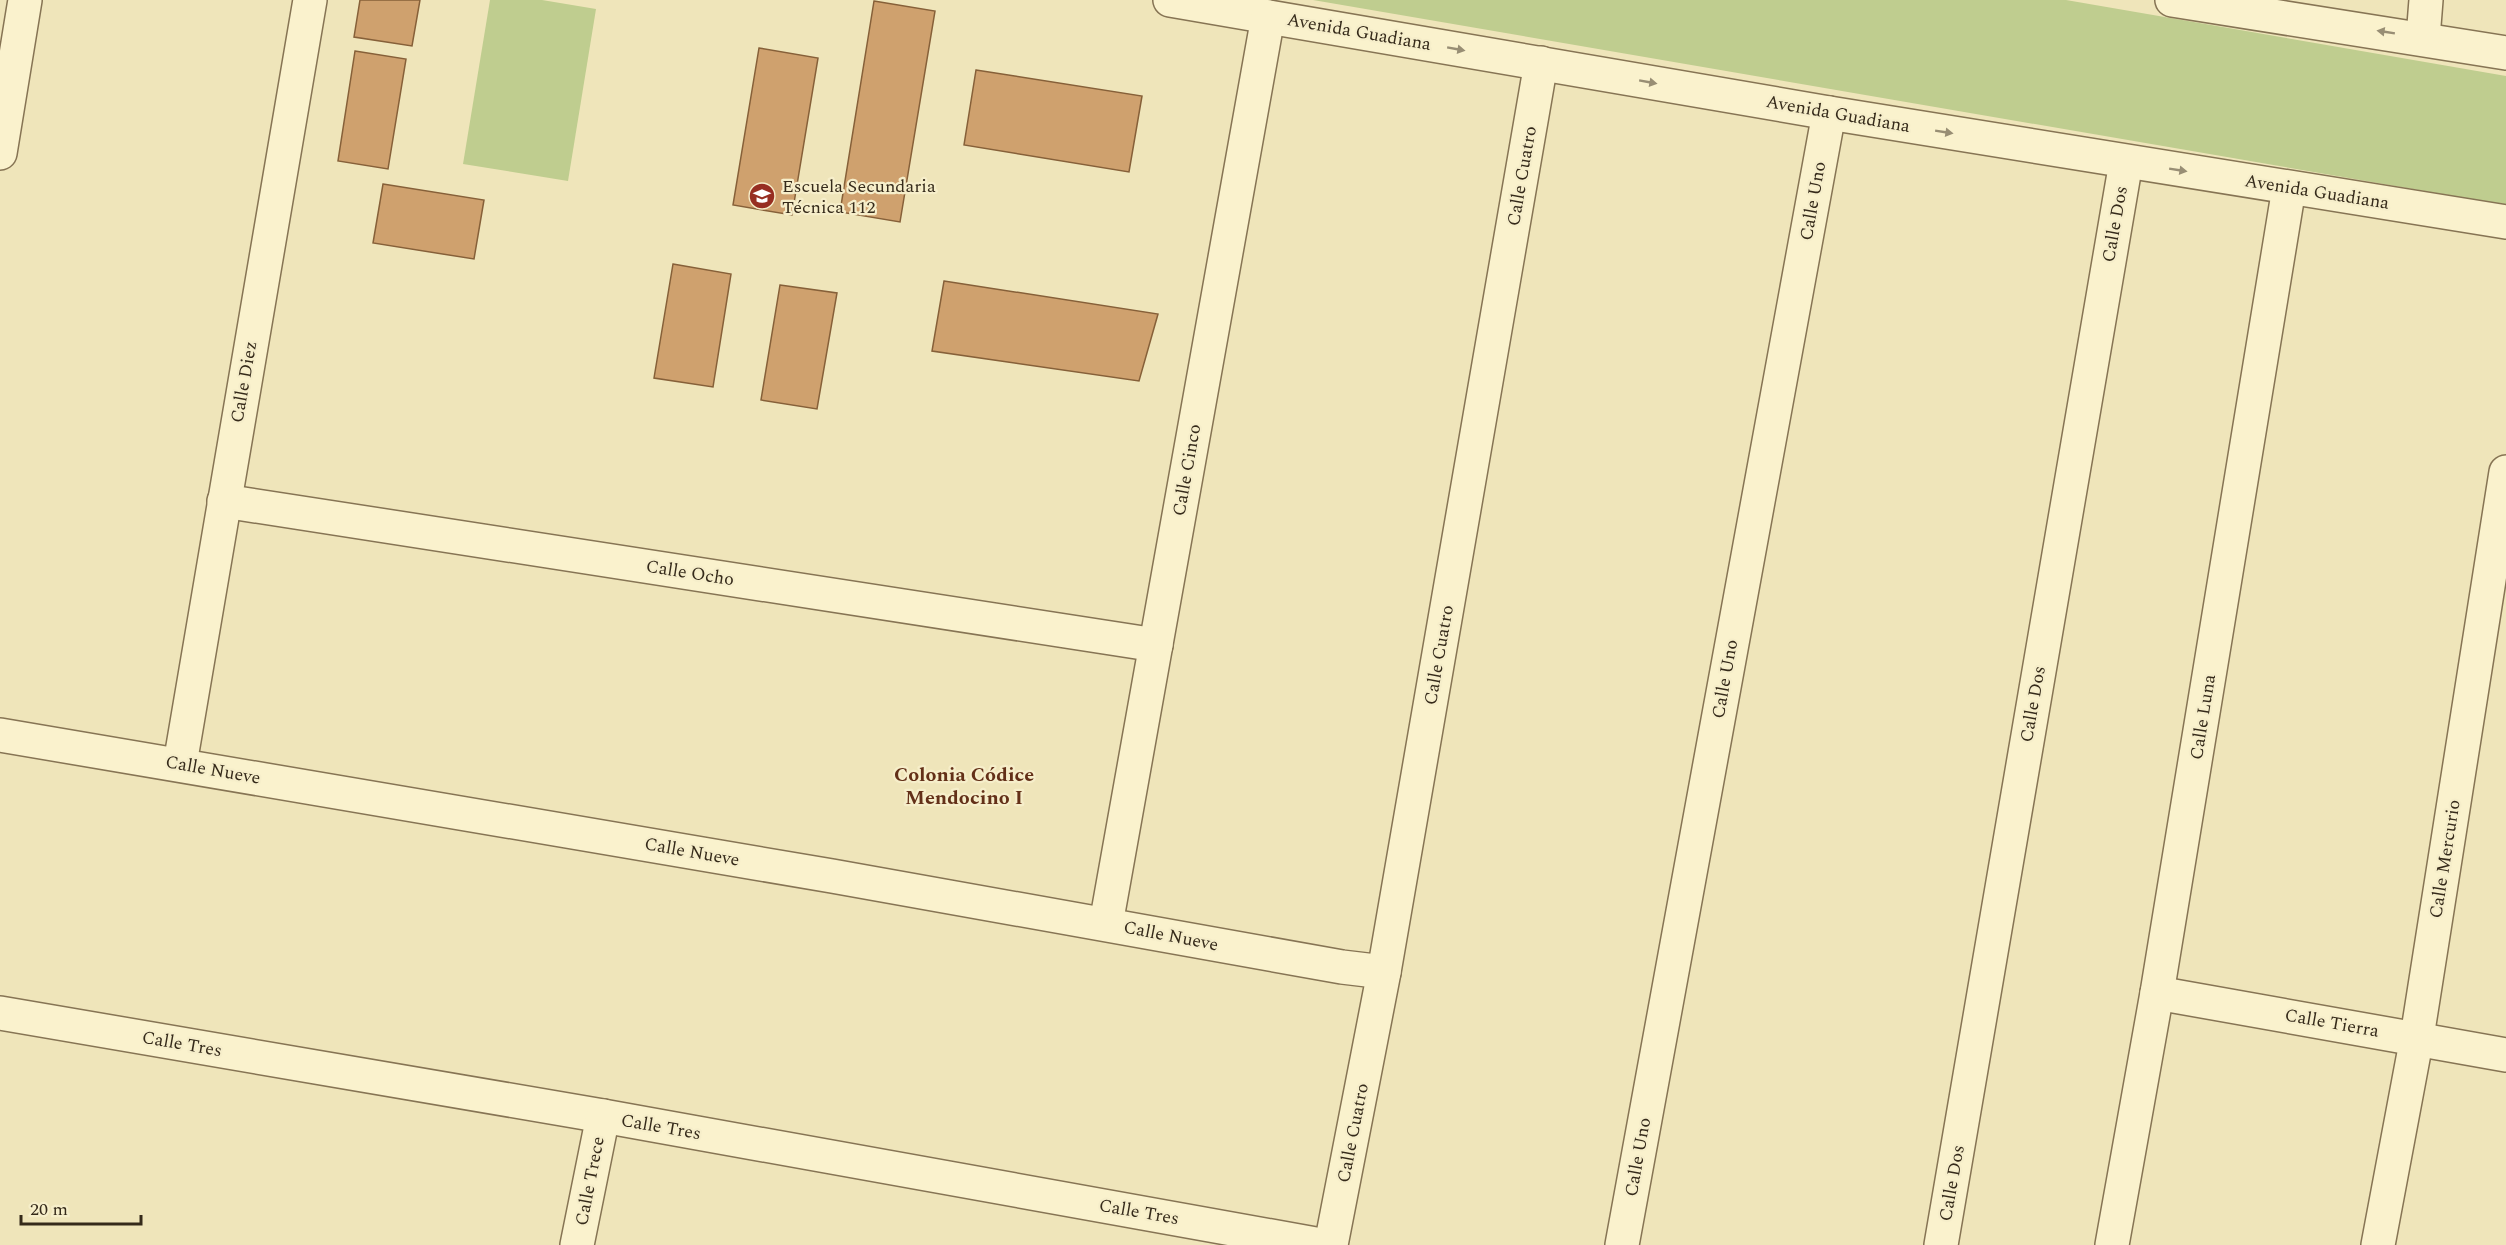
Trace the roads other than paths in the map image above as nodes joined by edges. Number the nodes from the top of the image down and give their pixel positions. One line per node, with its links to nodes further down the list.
1 (25, 0): 11 (street)
2 (310, 0): 16 (street, Calle Diez)
3 (1170, 0): 6 (street, Avenida Guadiana)
4 (2172, 0): 7 (street, one-way to 4)
5 (2426, 0): 7 (street)
6 (1268, 17): 9 (street, Avenida Guadiana, one-way to 9); 17 (street, Calle Cinco)
7 (2423, 38): 8 (street)
8 (2506, 53)
9 (1541, 63): 10 (street, Avenida Guadiana, one-way to 10); 21 (street, Calle Cuatro)
10 (1829, 113): 12 (street, Avenida Guadiana, one-way to 12); 30 (street, Calle Uno)
11 (0, 153)
12 (2126, 162): 13 (street, Avenida Guadiana, one-way to 13); 31 (street, Calle Dos)
13 (2289, 188): 14 (street, Avenida Guadiana); 22 (street, Calle Luna)
14 (2506, 222)
15 (2506, 472): 24 (street, Calle Mercurio)
16 (224, 501): 17 (street, Calle Ocho); 19 (street, Calle Diez)
17 (1156, 645): 20 (street, Calle Cinco)
18 (0, 735): 19 (street, Calle Nueve)
19 (180, 764): 20 (street, Calle Nueve)
20 (1106, 924): 21 (street, Calle Nueve)
21 (1384, 972): 29 (street, Calle Cuatro)
22 (2157, 993): 24 (street, Calle Tierra); 32 (street, Calle Luna)
23 (0, 1013): 26 (street, Calle Tres)
24 (2417, 1037): 25 (street, Calle Tierra); 33 (street, Calle Mercurio)
25 (2506, 1055)
26 (603, 1116): 27 (street, Calle Trece); 28 (street, Calle Tres)
27 (577, 1245)
28 (1321, 1245)
29 (1331, 1245)
30 (1622, 1245)
31 (1941, 1245)
32 (2112, 1245)
33 (2378, 1245)

